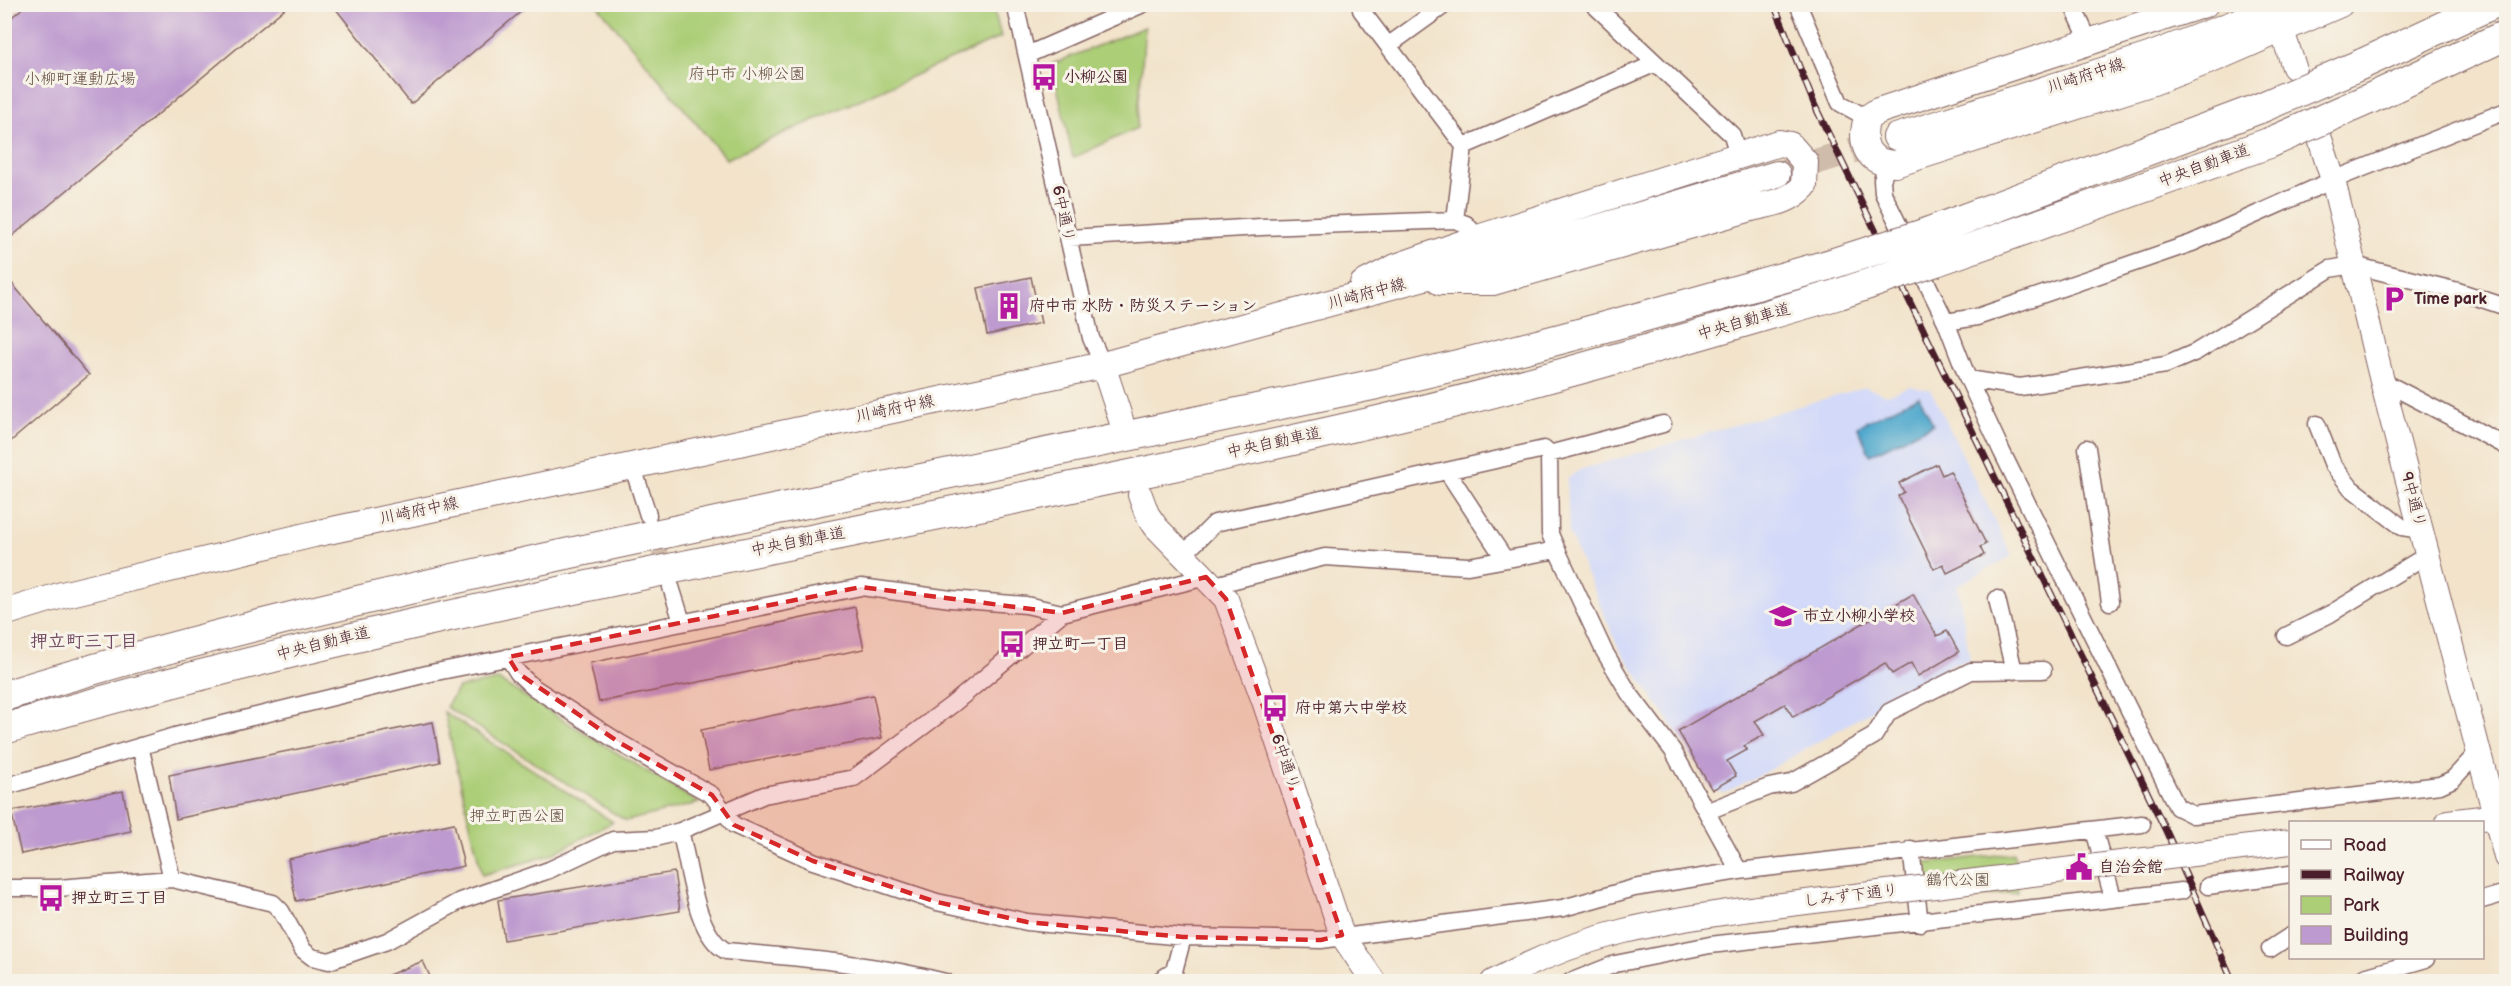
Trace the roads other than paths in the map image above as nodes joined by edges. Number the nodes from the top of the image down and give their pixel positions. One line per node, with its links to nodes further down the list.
1 (1015, 4): 15 (street, 6中通り)
2 (1143, 4): 15 (street)
3 (1446, 4): 14 (street)
4 (1593, 4): 16 (street)
5 (1798, 4): 19 (street)
6 (2072, 4): 13 (street)
7 (2340, 4): 11 (main road)
8 (2492, 4): 64 (highway, 中央自動車道, bridge)
9 (2192, 7): 13 (main road)
10 (1361, 10): 14 (street)
11 (2280, 10): 17 (street); 20 (main road, 川崎府中線); 24 (main road)
12 (2506, 35): 65 (highway, 中央自動車道, bridge)
13 (2089, 41): 19 (main road)
14 (1389, 45): 22 (street)
15 (1027, 56): 28 (street, 6中通り)
16 (1654, 64): 22 (street); 23 (street)
17 (2294, 67)
18 (2506, 111): 26 (street)
19 (1867, 118): 24 (main road)
20 (1896, 136)
21 (2321, 142): 26 (street, 9中通り)
22 (1464, 146): 27 (street)
23 (1738, 155): 29 (main road); 31 (main road)
24 (1888, 164): 34 (street)
25 (1777, 174): 31 (main road, 川崎府中線)
26 (2333, 180): 30 (street, 9中通り); 34 (street)
27 (1455, 220): 28 (street); 29 (street)
28 (1069, 238): 35 (street, 6中通り)
29 (1478, 238): 32 (main road)
30 (2353, 265): 33 (street); 36 (street); 37 (street, 9中通り)
31 (1412, 282): 32 (main road, 川崎府中線)
32 (1323, 306): 35 (main road, 川崎府中線)
33 (2506, 307)
34 (1946, 322): 36 (street)
35 (1103, 365): 38 (street, 6中通り); 44 (main road, 川崎府中線)
36 (1968, 379): 67 (street)
37 (2382, 381): 41 (street); 48 (street, 9中通り)
38 (1121, 420)
39 (1663, 424): 43 (street)
40 (2317, 424): 48 (street)
41 (2506, 446)
42 (2087, 448): 56 (street)
43 (1549, 454): 45 (street); 49 (street)
44 (632, 464): 47 (street); 57 (main road, 川崎府中線)
45 (1448, 471): 50 (street); 52 (street)
46 (1140, 495): 50 (street, 6中通り)
47 (648, 515)
48 (2421, 530): 51 (street, 9中通り)
49 (1557, 550): 52 (street); 70 (street)
50 (1184, 554): 53 (street, 6中通り)
51 (2427, 555): 60 (street); 67 (street, 9中通り)
52 (1504, 558): 53 (street)
53 (1211, 581): 58 (street); 89 (street, 6中通り)
54 (671, 587): 59 (street)
55 (1997, 599): 62 (street)
56 (2110, 602)
57 (4, 613)
58 (1062, 613): 59 (street); 69 (street)
59 (682, 622): 61 (street)
60 (2286, 636)
61 (508, 657): 66 (street); 69 (street)
62 (2014, 670): 63 (street); 70 (street)
63 (2043, 670)
64 (4, 696)
65 (4, 729)
66 (140, 746): 68 (street); 81 (street)
67 (2478, 752): 71 (street, 9中通り)
68 (4, 788)
69 (723, 811): 75 (street); 90 (street)
70 (1708, 811): 79 (street)
71 (2501, 816): 72 (street); 78 (street, 9中通り)
72 (2457, 821)
73 (2142, 824): 74 (street)
74 (2094, 830): 77 (street); 86 (street)
75 (680, 831): 81 (street); 97 (street)
76 (2289, 842): 96 (street, しみず下通り, bridge)
77 (1911, 849): 79 (street); 88 (street)
78 (2506, 857)
79 (1739, 871): 89 (street)
80 (2289, 874): 82 (street)
81 (172, 879): 83 (street)
82 (2208, 886)
83 (4, 888)
84 (2182, 891): 86 (street)
85 (2506, 893): 87 (street)
86 (2113, 898): 88 (street)
87 (2484, 899)
88 (1920, 922): 100 (street)
89 (1342, 935): 90 (street); 99 (street, 6中通り)
90 (1184, 937): 98 (street)
91 (2289, 937): 92 (street)
92 (2270, 949)
93 (2426, 959): 94 (street)
94 (2381, 964): 95 (street)
95 (2364, 977)
96 (1510, 978)
97 (945, 981)
98 (1157, 981)
99 (1374, 981)
100 (1570, 981)

